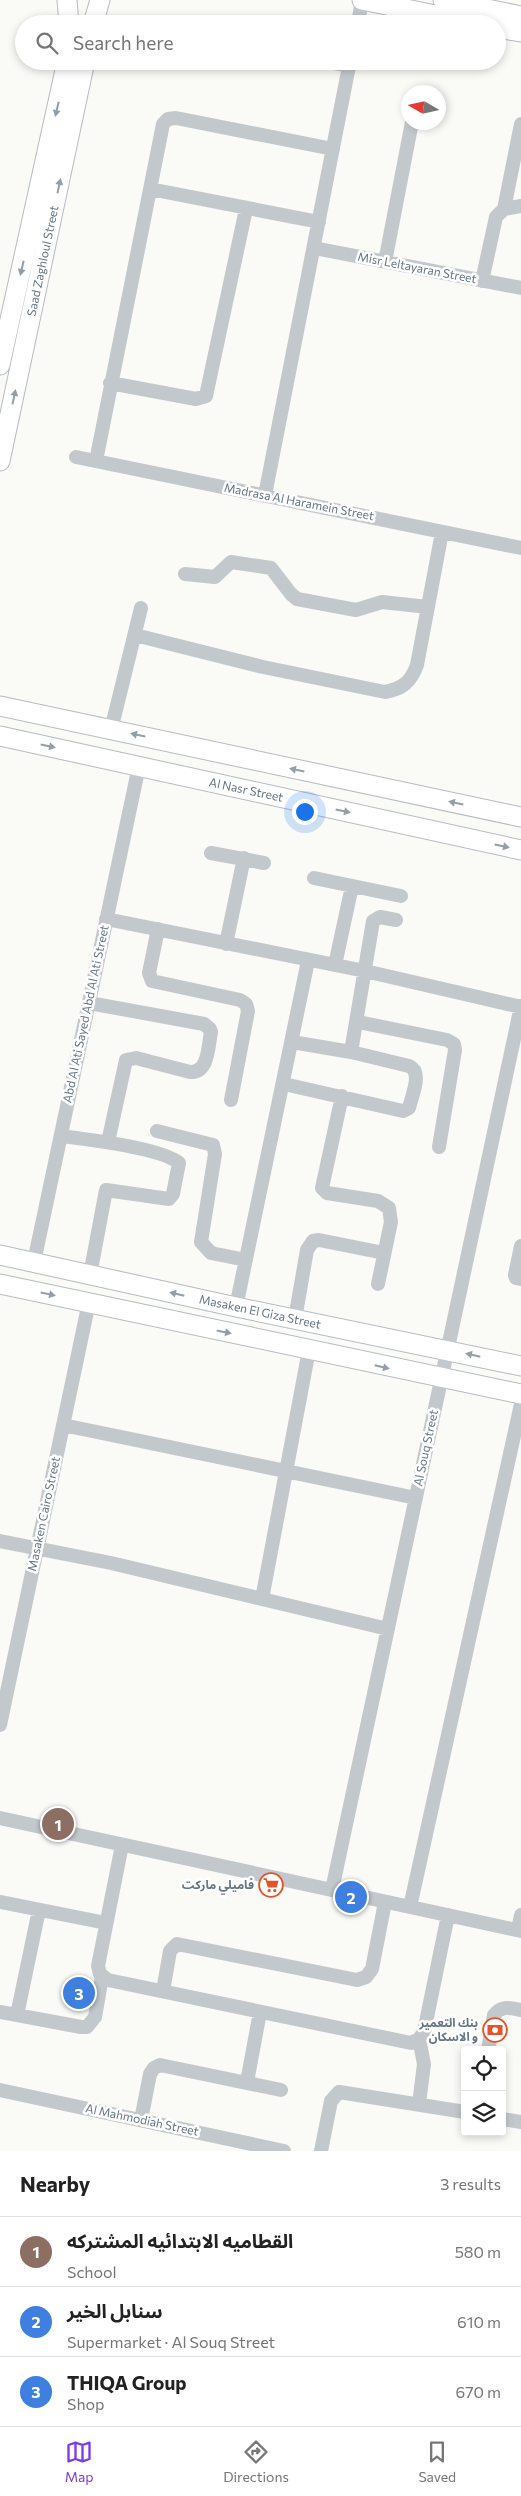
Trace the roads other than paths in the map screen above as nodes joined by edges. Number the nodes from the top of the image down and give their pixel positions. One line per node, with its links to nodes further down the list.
1 (68, 0): 5 (street)
2 (100, 0): 6 (street)
3 (362, 0): 7 (street); 8 (street)
4 (443, 0): 9 (street)
5 (69, 15)
6 (96, 15)
7 (360, 15)
8 (435, 15)
9 (521, 16)
10 (506, 30): 11 (street)
11 (521, 32)
12 (65, 70): 27 (street, Saad Zaghloul Street, one-way to 27)
13 (84, 70): 31 (street, Saad Zaghloul Street, one-way to 13)
14 (349, 70): 17 (street)
15 (521, 124): 20 (street)
16 (410, 130): 24 (street)
17 (333, 149): 18 (street); 22 (street)
18 (150, 189): 21 (street); 28 (street)
19 (521, 206): 20 (street)
20 (504, 208): 25 (street)
21 (246, 209): 22 (street); 28 (street)
22 (319, 222): 23 (street)
23 (314, 248): 24 (street, Misr Leltayaran Street); 32 (street)
24 (385, 262): 25 (street, Misr Leltayaran Street)
25 (482, 281): 26 (street, Misr Leltayaran Street)
26 (521, 288)
27 (0, 364)
28 (110, 383): 30 (street)
29 (76, 456): 30 (street, Madrasa Al Haramein Street)
30 (96, 460): 32 (street, Madrasa Al Haramein Street)
31 (0, 461)
32 (265, 495): 33 (street, Madrasa Al Haramein Street)
33 (442, 532): 34 (street, Madrasa Al Haramein Street); 36 (street)
34 (521, 548)
35 (185, 574): 36 (street)
36 (428, 607): 38 (street)
37 (141, 608): 38 (street)
38 (135, 635): 40 (street)
39 (0, 706): 40 (street)
40 (112, 730): 43 (street, one-way to 40)
41 (0, 736): 42 (street, Al Nasr Street, one-way to 42)
42 (139, 766): 44 (street, Al Nasr Street, one-way to 44); 51 (street, Abd Al Ati Sayed Abd Al Ati Street)
43 (521, 817)
44 (521, 850)
45 (211, 853): 46 (street)
46 (244, 858): 47 (street); 54 (street)
47 (264, 863)
48 (314, 878): 49 (street)
49 (352, 886): 50 (street); 56 (street)
50 (401, 896)
51 (106, 919): 53 (street); 58 (street, Abd Al Ati Sayed Abd Al Ati Street)
52 (396, 920): 57 (street)
53 (158, 929): 54 (street); 65 (street)
54 (226, 944): 55 (street)
55 (308, 961): 56 (street); 61 (street)
56 (335, 965): 57 (street)
57 (365, 971): 59 (street); 60 (street)
58 (89, 1003): 67 (street, Abd Al Ati Sayed Abd Al Ati Street); 68 (street)
59 (521, 1006): 83 (street, Al Souq Street)
60 (358, 1022): 62 (street); 69 (street)
61 (292, 1042): 62 (street); 63 (street)
62 (351, 1052): 64 (street)
63 (284, 1084): 64 (street); 73 (street)
64 (342, 1096): 71 (street)
65 (231, 1100)
66 (157, 1131): 73 (street)
67 (61, 1136): 68 (street); 74 (street, Abd Al Ati Sayed Abd Al Ati Street)
68 (108, 1142): 75 (street)
69 (439, 1147)
70 (521, 1246): 76 (street)
71 (384, 1253): 78 (street); 81 (street)
72 (0, 1255): 74 (street, Masaken El Giza Street)
73 (246, 1260): 80 (street)
74 (34, 1262): 75 (street, Masaken El Giza Street)
75 (90, 1275): 80 (street, Masaken El Giza Street, one-way to 75)
76 (521, 1279)
77 (0, 1284): 79 (street, one-way to 79)
78 (378, 1284)
79 (89, 1302): 82 (street, one-way to 82); 88 (street, Masaken Cairo Street)
80 (236, 1307): 81 (street, Masaken El Giza Street)
81 (295, 1319): 83 (street, Masaken El Giza Street)
82 (309, 1350): 85 (street, one-way to 85); 89 (street)
83 (447, 1350): 84 (street, Masaken El Giza Street, one-way to 83); 85 (street, Al Souq Street)
84 (521, 1366)
85 (441, 1379): 86 (street); 90 (street, Al Souq Street)
86 (521, 1394)
87 (521, 1404): 101 (street)
88 (63, 1425): 89 (street); 92 (street, Masaken Cairo Street)
89 (285, 1471): 90 (street); 93 (street)
90 (416, 1498): 94 (street, Al Souq Street)
91 (0, 1541): 92 (street)
92 (37, 1549): 93 (street); 95 (street, Masaken Cairo Street)
93 (262, 1599): 94 (street)
94 (388, 1629): 98 (street, Al Souq Street)
95 (0, 1725)
96 (0, 1818): 97 (street)
97 (122, 1845): 98 (street); 105 (street)
98 (332, 1890): 100 (street)
99 (1, 1902): 102 (street)
100 (385, 1902): 101 (street); 108 (street)
101 (410, 1907): 103 (street)
102 (39, 1910): 105 (street); 112 (street)
103 (448, 1915): 106 (street); 113 (street)
104 (521, 1915): 106 (street)
105 (106, 1923): 107 (street)
106 (519, 1931)
107 (102, 1977): 108 (street); 112 (street)
108 (163, 1991): 111 (street)
109 (521, 2010): 114 (street)
110 (0, 2012): 112 (street)
111 (260, 2012): 113 (street); 115 (street)
112 (17, 2015)
113 (419, 2039): 118 (street)
114 (489, 2046)
115 (247, 2082): 117 (street); 120 (street)
116 (0, 2090): 120 (street, Al Mahmodiah Street)
117 (281, 2090)
118 (419, 2104): 119 (street); 124 (street)
119 (461, 2111)
120 (141, 2120): 123 (street, Al Mahmodiah Street)
121 (506, 2120): 122 (street)
122 (521, 2122)
123 (278, 2150)
124 (321, 2151)

